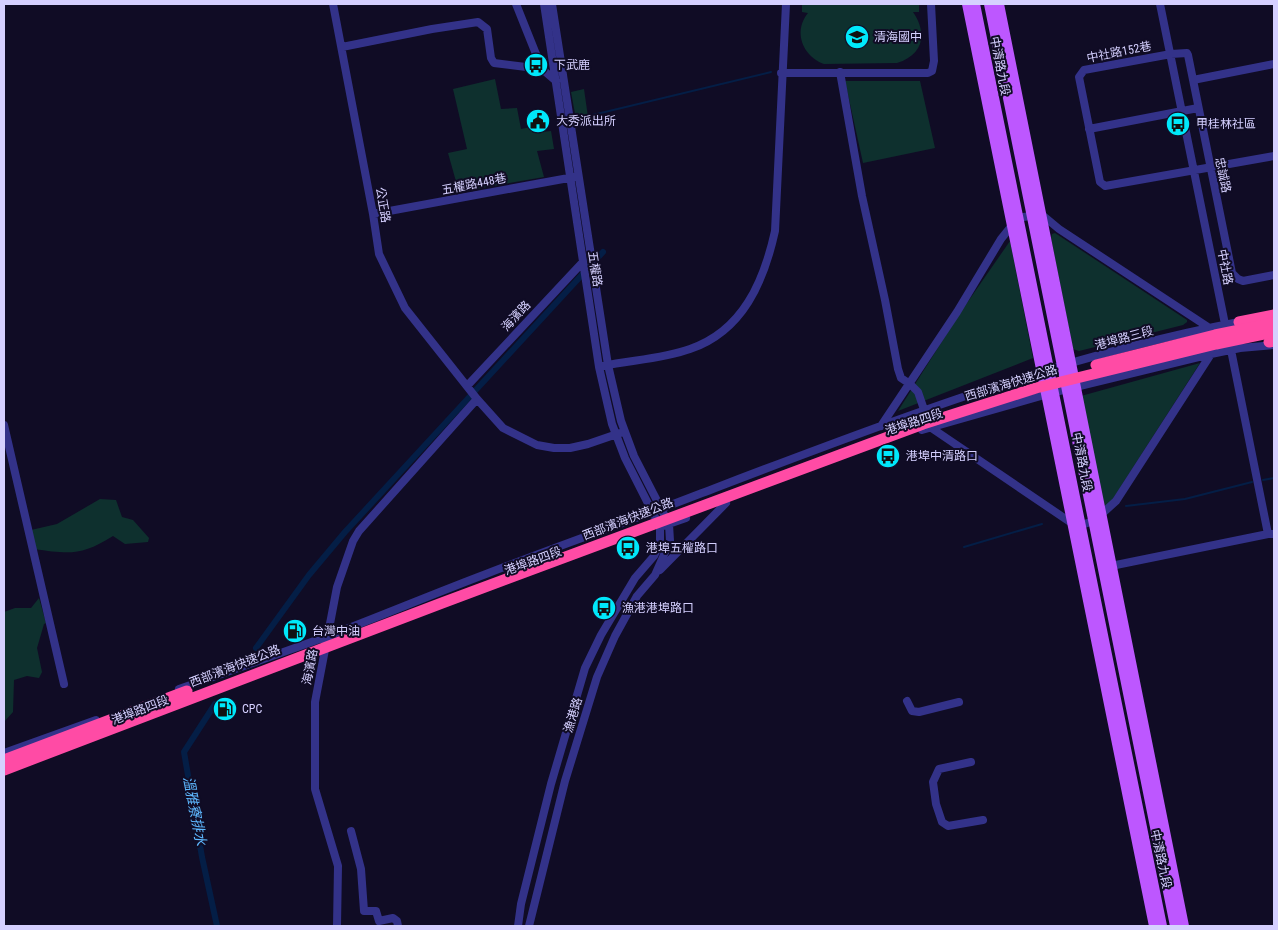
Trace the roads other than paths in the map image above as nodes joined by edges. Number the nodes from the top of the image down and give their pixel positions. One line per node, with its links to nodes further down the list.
1 (333, 4): 12 (street, 公正路)
2 (516, 4): 15 (street)
3 (544, 4): 18 (street, 五權路)
4 (552, 4): 18 (street, 五權路)
5 (786, 4): 17 (street)
6 (931, 4): 16 (street)
7 (967, 4): 29 (main road, 中清路九段)
8 (975, 4): 29 (main road, 中清路九段)
9 (988, 4): 28 (main road, 中清路九段)
10 (999, 4): 28 (main road, 中清路九段)
11 (1160, 4): 13 (street, 中社路)
12 (342, 47): 15 (street); 27 (street, 公正路)
13 (1171, 54): 19 (street, 忠誠路); 21 (street, 中社路); 22 (street, 中社路152巷)
14 (1274, 64): 19 (street)
15 (542, 69): 18 (street)
16 (840, 72): 17 (street); 46 (street)
17 (781, 73): 42 (street)
18 (559, 80): 26 (street, 五權路)
19 (1193, 80): 20 (street, 忠誠路)
20 (1198, 108): 21 (street); 24 (street, 忠誠路)
21 (1182, 112): 22 (street); 25 (street, 中社路)
22 (1089, 130): 25 (street, 中社路152巷)
23 (1274, 156): 24 (street)
24 (1210, 166): 25 (street); 31 (street, 忠誠路)
25 (1194, 170): 37 (street, 中社路)
26 (575, 177): 27 (street, 五權路448巷); 30 (street, 五權路); 42 (street, 五權路)
27 (373, 214): 47 (street, 公正路)
28 (1036, 215): 29 (street); 38 (street); 43 (main road, 中清路九段)
29 (1015, 222): 45 (main road, 中清路九段); 46 (street)
30 (582, 263): 44 (street, 五權路); 47 (street, 海濱路)
31 (1274, 275)
32 (1274, 310): 37 (street, 港埠路三段)
33 (1274, 315): 35 (highway)
34 (1274, 319): 37 (street, 港埠路三段)
35 (1239, 322): 37 (street, 港埠路三段)
36 (1274, 323): 73 (highway, 西部濱海快速公路, bridge)
37 (1226, 324): 38 (street, 港埠路三段); 40 (street, 中社路)
38 (1211, 327): 43 (street, 港埠路三段)
39 (1273, 339): 40 (street); 75 (highway, 西部濱海快速公路, bridge)
40 (1231, 350): 41 (street); 64 (street, 中社路)
41 (1211, 354): 48 (street); 60 (street)
42 (608, 365): 44 (street); 55 (street, 五權路)
43 (1066, 365): 45 (street, 港埠路三段); 48 (main road, 中清路九段)
44 (598, 367): 56 (street, 五權路)
45 (1046, 371): 49 (main road, 中清路九段); 51 (street, 港埠路四段)
46 (910, 384): 51 (street); 53 (street)
47 (466, 386): 50 (street, 公正路)
48 (1071, 388): 49 (street, 港埠路四段); 60 (main road, 中清路九段)
49 (1051, 393): 54 (street, 港埠路四段); 62 (main road, 中清路九段)
50 (477, 399): 56 (street); 67 (street, 海濱路)
51 (925, 410): 53 (street, 港埠路四段); 54 (street)
52 (4, 425): 69 (street)
53 (881, 426): 58 (street, 港埠路四段)
54 (930, 428): 57 (street, 港埠路四段); 62 (street)
55 (625, 431): 56 (street); 58 (street, 五權路)
56 (616, 434): 59 (street, 五權路)
57 (726, 503): 61 (street, 港埠路四段); 66 (street)
58 (662, 508): 59 (street, 港埠路四段); 61 (street, 五權路)
59 (652, 512): 63 (street, 五權路); 67 (street, 港埠路四段)
60 (1098, 518): 62 (street); 65 (main road, 中清路九段); 84 (main road, 中清路九段)
61 (669, 524): 63 (street, 港埠路四段); 66 (street, 漁港路)
62 (1077, 524): 82 (main road, 中清路九段); 83 (main road, 中清路九段)
63 (660, 527): 68 (street, 港埠路四段); 80 (street, 漁港路)
64 (1271, 534): 65 (street)
65 (1111, 566): 85 (main road, 中清路九段)
66 (655, 575): 81 (street, 漁港路)
67 (329, 636): 68 (street, 海濱路); 72 (street, 港埠路四段)
68 (324, 652): 75 (street, 港埠路四段); 78 (street, 海濱路)
69 (64, 684)
70 (907, 701): 71 (street)
71 (959, 702)
72 (4, 753)
73 (4, 760)
74 (971, 762): 76 (street)
75 (4, 771)
76 (983, 820)
77 (350, 831): 79 (street)
78 (337, 926)
79 (398, 926)
80 (518, 926)
81 (529, 926)
82 (1154, 926)
83 (1162, 926)
84 (1175, 926)
85 (1184, 926)

